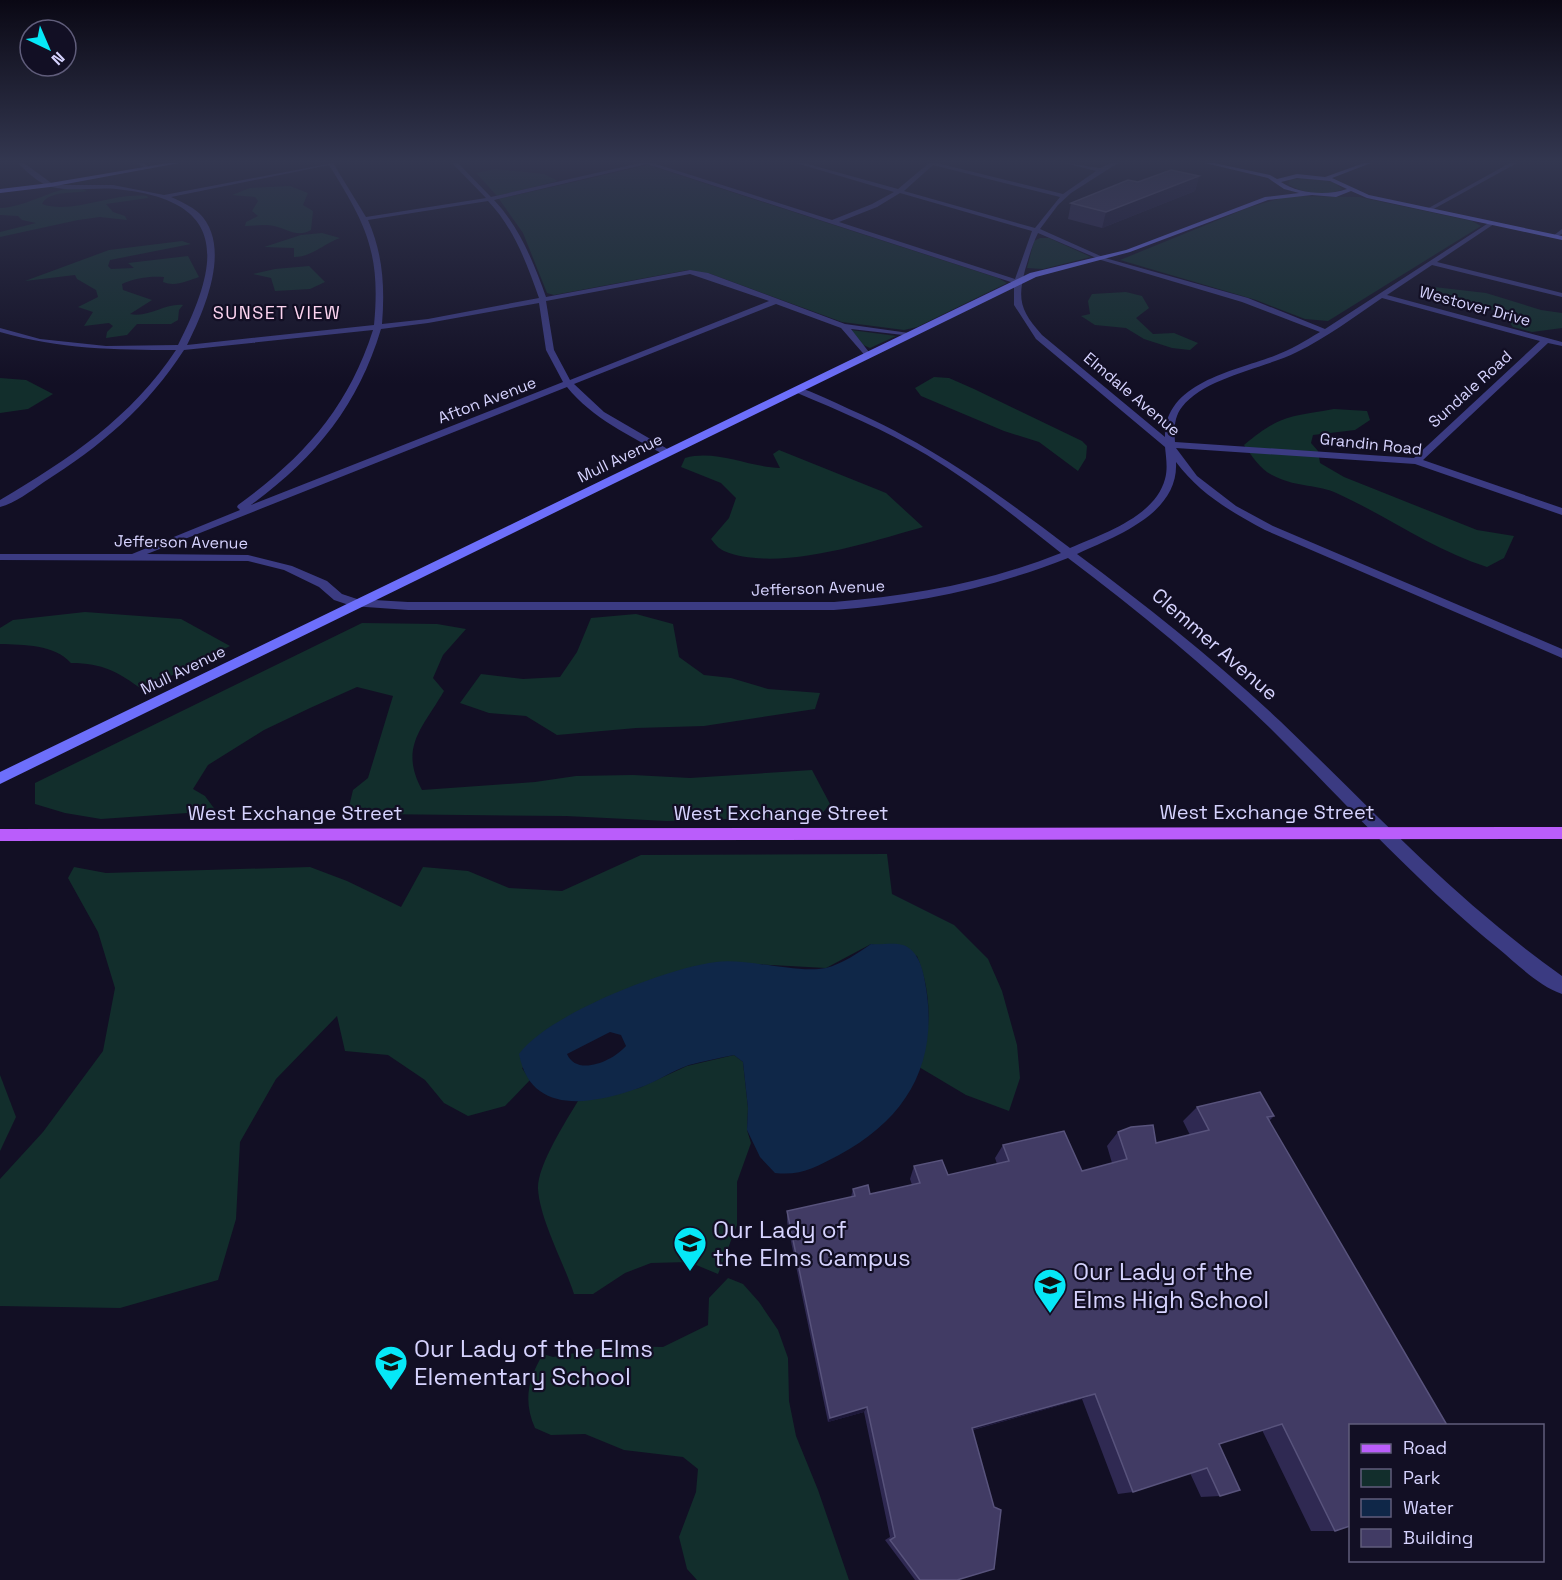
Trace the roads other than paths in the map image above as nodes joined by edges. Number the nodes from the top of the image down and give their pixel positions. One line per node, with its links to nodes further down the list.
1 (208, 237): 23 (street)
2 (372, 237): 17 (street)
3 (516, 237): 14 (street)
4 (878, 237): 11 (street)
5 (1033, 237): 11 (street, Elmdale Avenue)
6 (1052, 237): 9 (street)
7 (1163, 237): 9 (street, Mull Avenue)
8 (1472, 237): 10 (street, Jefferson Avenue)
9 (1103, 259): 11 (street, Mull Avenue); 19 (street)
10 (1431, 263): 12 (street); 13 (street, Jefferson Avenue)
11 (1018, 282): 20 (street, Mull Avenue); 27 (street, Elmdale Avenue)
12 (1562, 295)
13 (1381, 296): 19 (street, Jefferson Avenue); 21 (street, Westover Drive)
14 (543, 299): 15 (street); 17 (street); 25 (street)
15 (774, 302): 16 (street); 25 (street, Afton Avenue)
16 (844, 326): 20 (street); 24 (street)
17 (376, 328): 23 (street); 32 (street)
18 (0, 330): 23 (street)
19 (1324, 331): 27 (street, Jefferson Avenue)
20 (912, 334): 24 (street, Mull Avenue)
21 (1546, 340): 22 (street, Westover Drive); 29 (street, Sundale Road)
22 (1562, 344)
23 (182, 348): 30 (street)
24 (868, 356): 26 (street, Mull Avenue)
25 (569, 384): 28 (street); 32 (street, Afton Avenue)
26 (798, 390): 28 (street, Mull Avenue); 33 (street, Clemmer Avenue)
27 (1169, 445): 29 (street, Grandin Road); 33 (street, Jefferson Avenue); 37 (street, Elmdale Avenue)
28 (668, 453): 36 (street, Mull Avenue)
29 (1416, 460): 31 (street, Grandin Road)
30 (0, 504)
31 (1562, 512)
32 (211, 525): 35 (street)
33 (1071, 554): 36 (street, Jefferson Avenue); 39 (street, Clemmer Avenue)
34 (0, 557): 35 (street, Jefferson Avenue)
35 (130, 557): 36 (street, Jefferson Avenue)
36 (356, 603): 38 (street, Mull Avenue)
37 (1562, 654)
38 (0, 778)
39 (1381, 832): 40 (main road, West Exchange Street); 41 (main road, West Exchange Street); 42 (street, Clemmer Avenue)
40 (1562, 833)
41 (0, 835)
42 (1562, 986)

